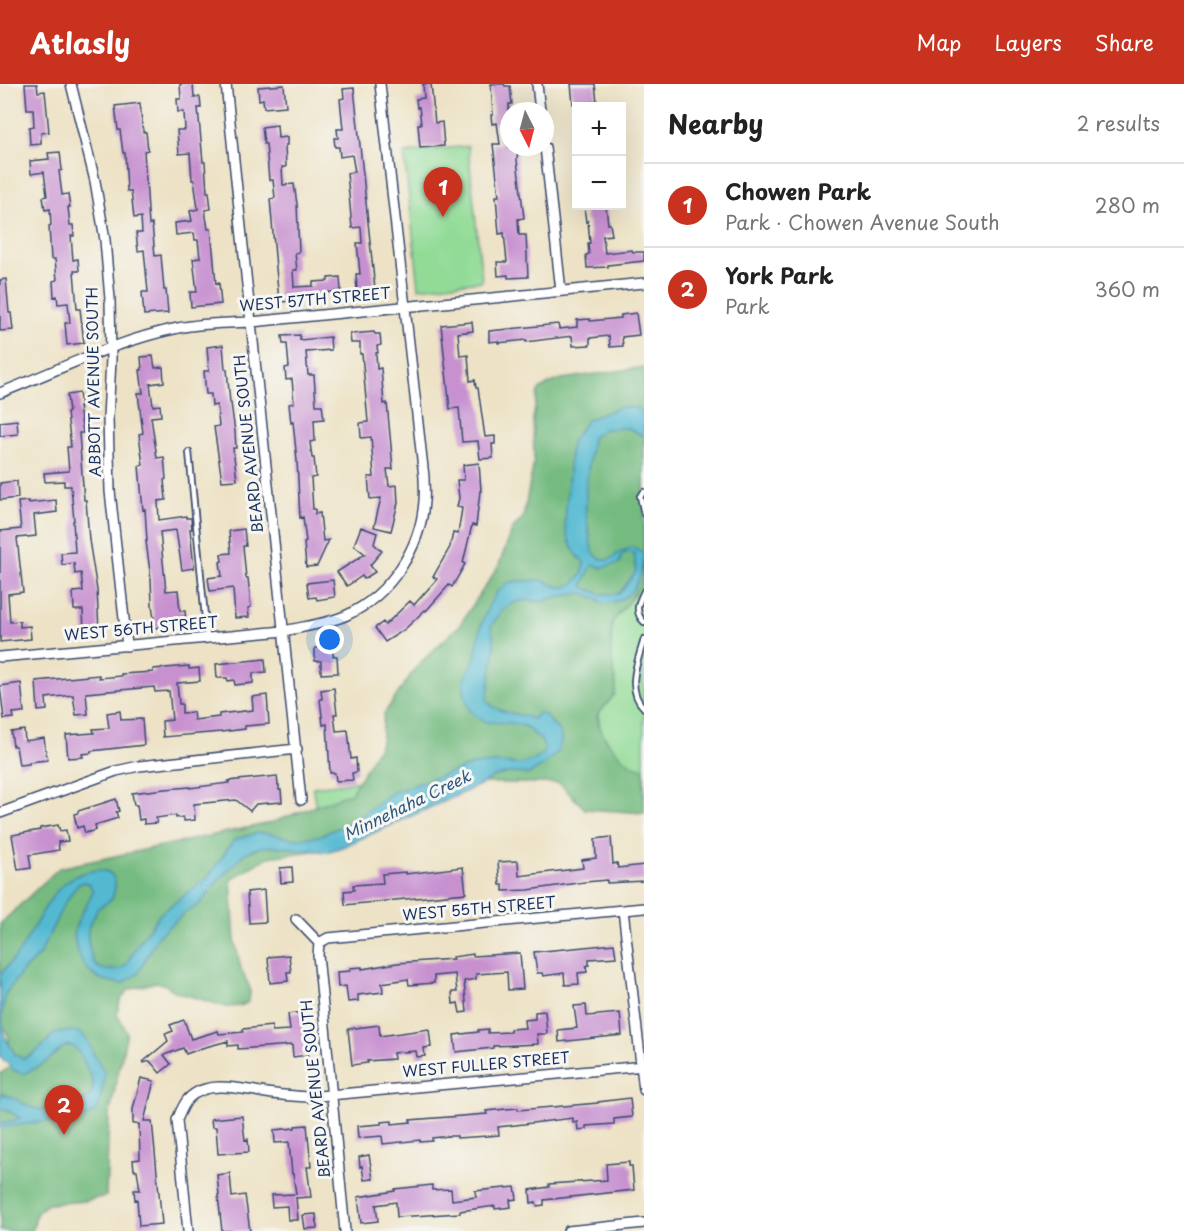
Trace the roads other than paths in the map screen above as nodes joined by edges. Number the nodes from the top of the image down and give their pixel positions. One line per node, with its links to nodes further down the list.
1 (71, 84): 11 (street, ABBOTT AVENUE SOUTH)
2 (226, 84): 10 (street, BEARD AVENUE SOUTH)
3 (380, 84): 9 (street, WEST 56TH STREET)
4 (537, 84): 5 (street)
5 (539, 102)
6 (545, 156): 8 (street)
7 (644, 283): 8 (street, WEST 57TH STREET)
8 (561, 291): 9 (street, WEST 57TH STREET)
9 (405, 307): 10 (street, WEST 57TH STREET); 18 (street, WEST 56TH STREET)
10 (251, 322): 11 (street, WEST 57TH STREET); 18 (street, BEARD AVENUE SOUTH)
11 (111, 346): 12 (street, WEST 57TH STREET); 21 (street, ABBOTT AVENUE SOUTH)
12 (0, 393)
13 (189, 452): 19 (lane)
14 (644, 492): 15 (lane)
15 (644, 514)
16 (644, 591): 17 (lane)
17 (644, 622)
18 (284, 632): 19 (street, WEST 56TH STREET); 24 (street, BEARD AVENUE SOUTH)
19 (207, 638): 21 (street, WEST 56TH STREET)
20 (644, 639): 23 (lane)
21 (128, 646): 22 (street, WEST 56TH STREET)
22 (0, 657)
23 (644, 708)
24 (297, 749): 25 (street, BEARD AVENUE SOUTH); 26 (street)
25 (301, 800)
26 (0, 813)
27 (644, 908): 28 (street, WEST 55TH STREET)
28 (623, 910): 30 (street, WEST 55TH STREET); 31 (street)
29 (296, 919): 30 (street)
30 (319, 943): 33 (street, BEARD AVENUE SOUTH)
31 (643, 1066): 32 (street); 33 (street, WEST FULLER STREET)
32 (644, 1090)
33 (331, 1095): 36 (street, WEST FULLER STREET); 37 (street, BEARD AVENUE SOUTH)
34 (644, 1223): 35 (street)
35 (580, 1230): 38 (street)
36 (188, 1231)
37 (345, 1231)
38 (568, 1231)

